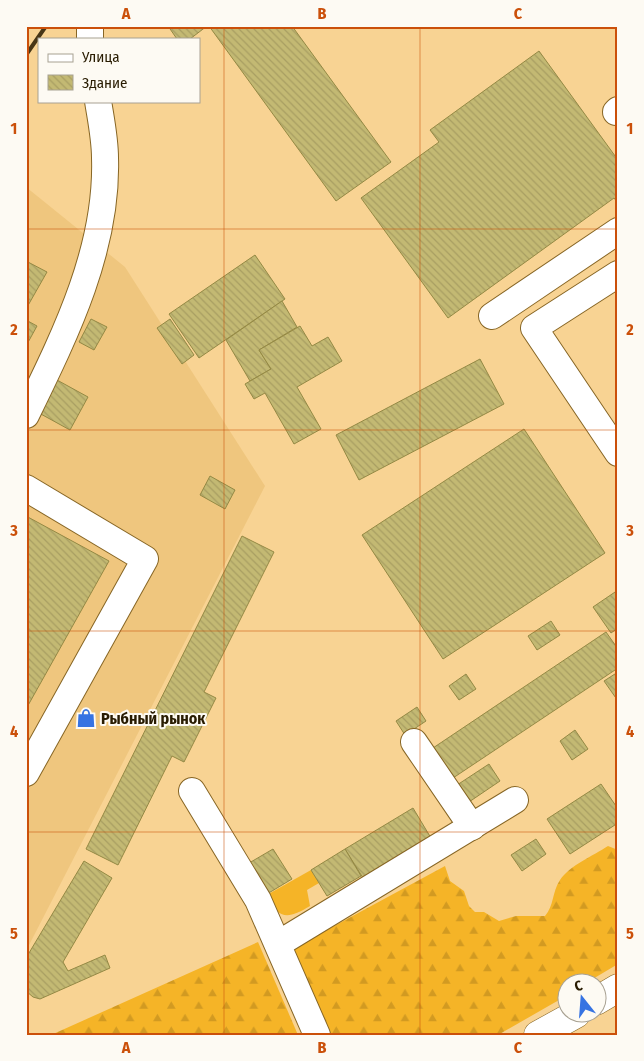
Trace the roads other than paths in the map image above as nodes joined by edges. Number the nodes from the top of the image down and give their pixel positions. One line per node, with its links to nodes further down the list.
1 (98, 102): 5 (street)
2 (618, 231): 4 (street)
3 (618, 274): 6 (street)
4 (492, 316)
5 (26, 415)
6 (618, 452)
7 (26, 488): 9 (street)
8 (414, 742): 12 (street)
9 (26, 773)
10 (192, 791): 13 (street)
11 (515, 800): 12 (street)
12 (472, 827): 13 (street)
13 (278, 944): 17 (street)
14 (618, 988): 15 (main road)
15 (606, 995)
16 (558, 1024): 18 (main road)
17 (317, 1035)
18 (538, 1035)

